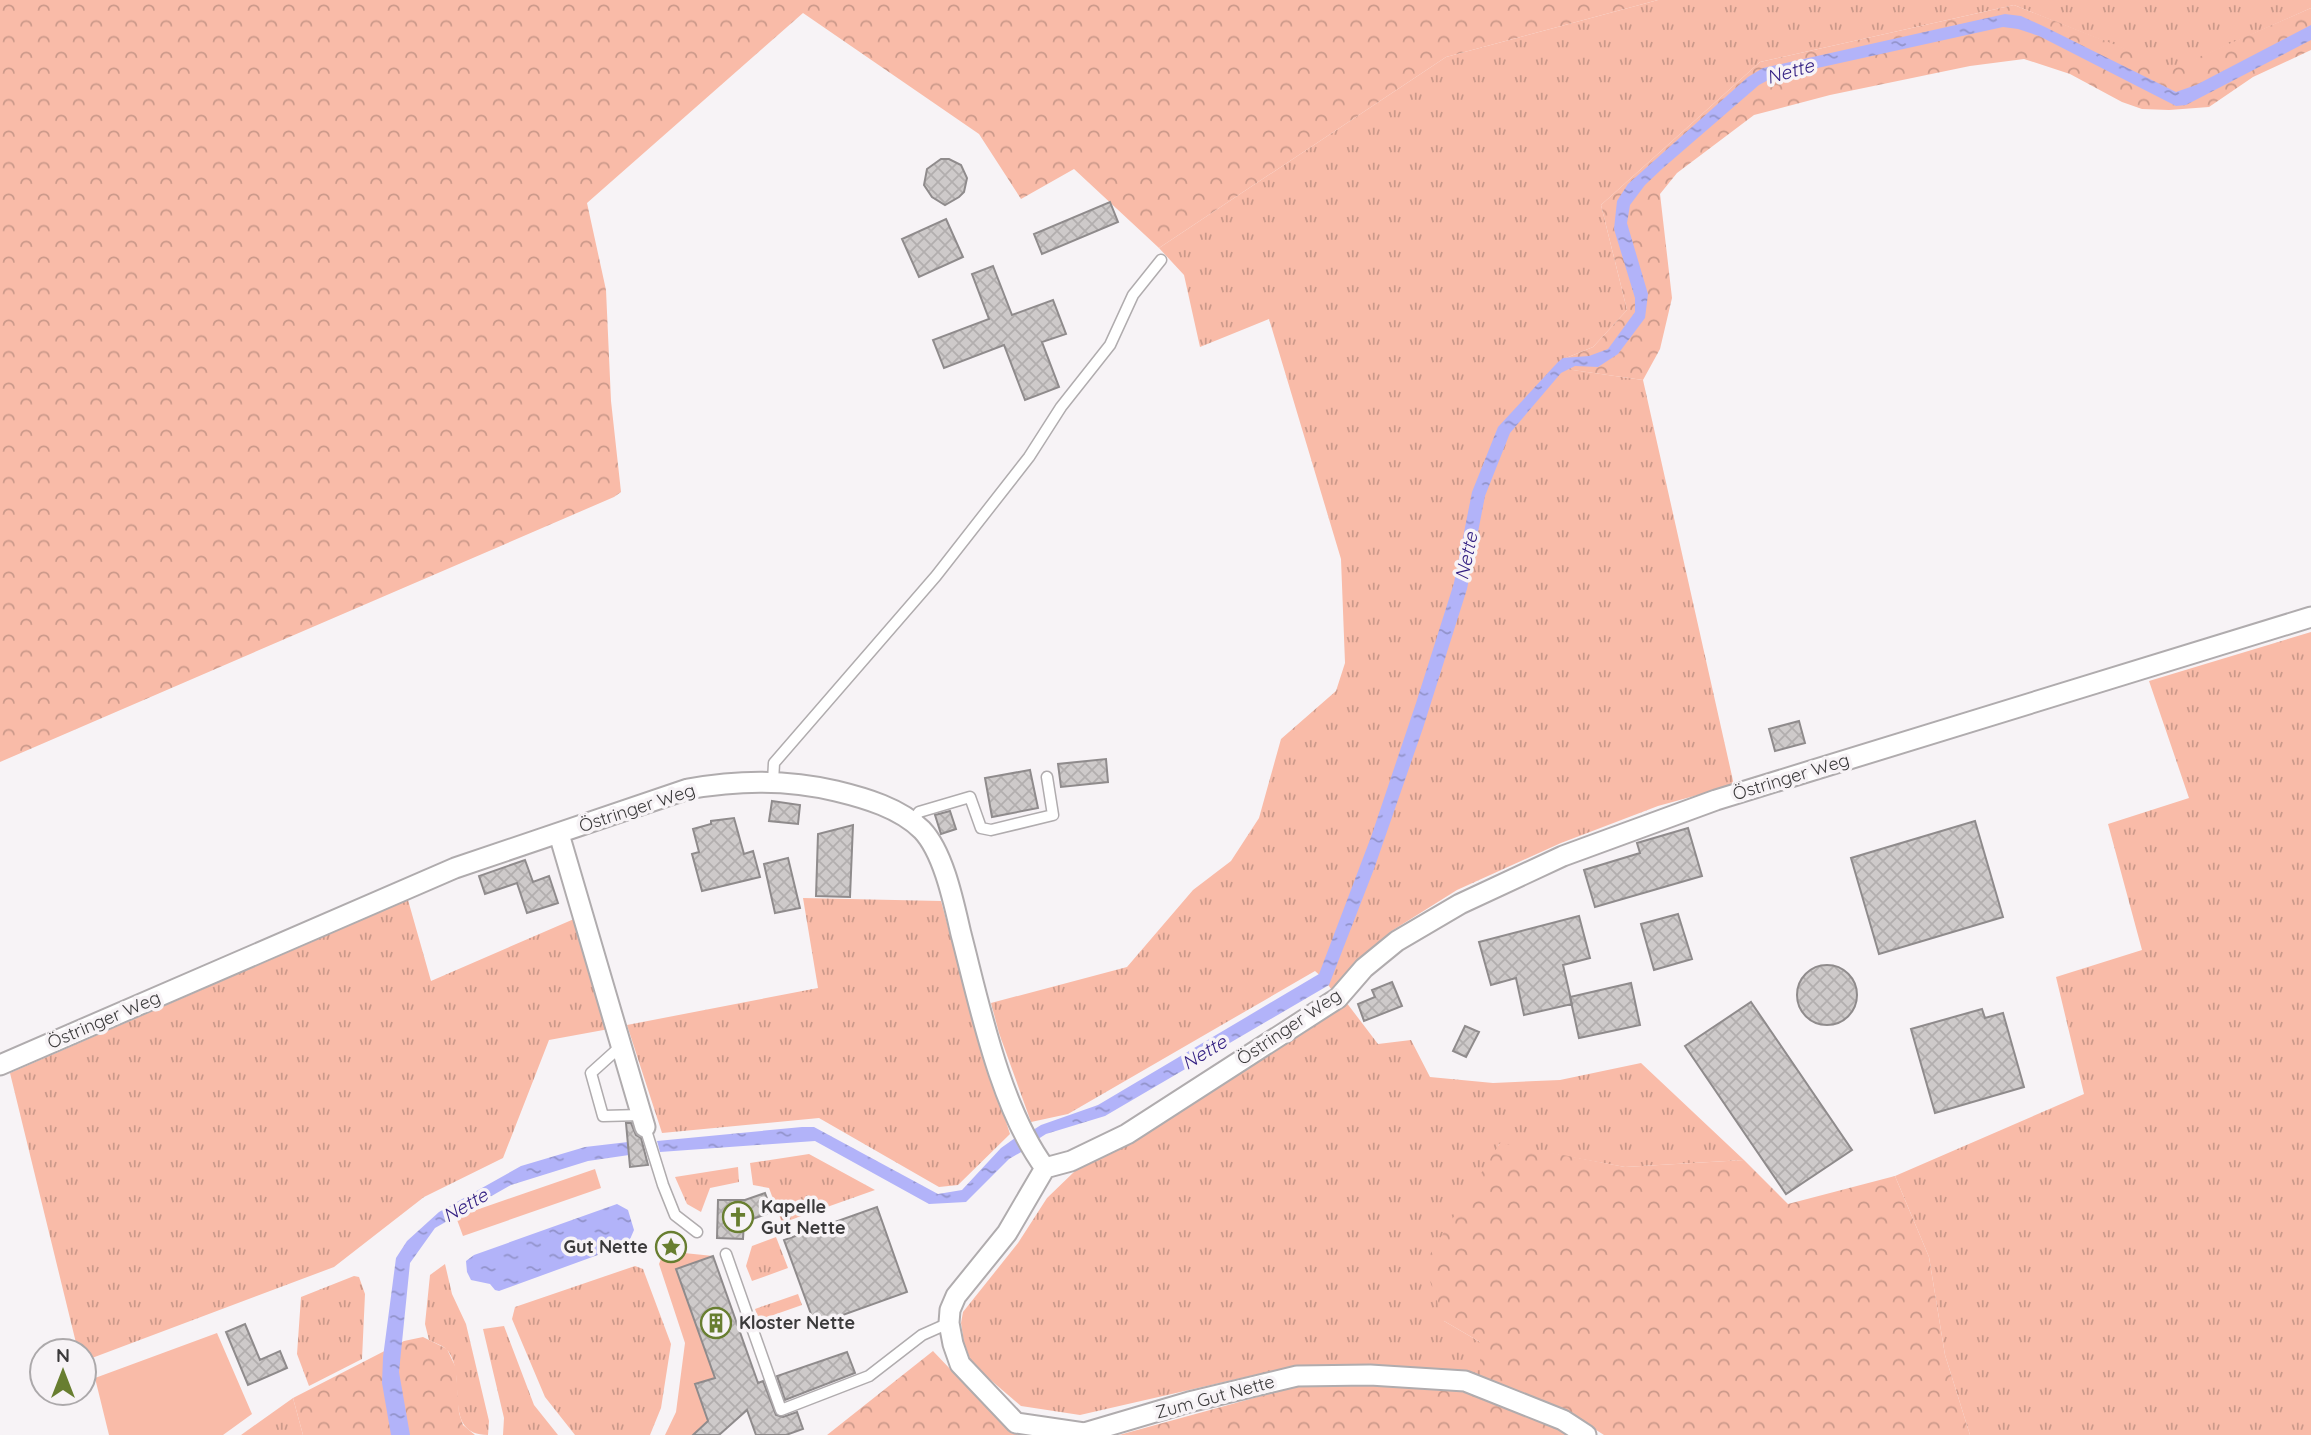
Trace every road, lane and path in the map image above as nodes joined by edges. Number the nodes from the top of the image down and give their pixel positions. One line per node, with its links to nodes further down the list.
1 (1161, 260): 4 (lane)
2 (2311, 617): 10 (street, Östringer Weg)
3 (1047, 777): 5 (lane)
4 (773, 782): 5 (street, Östringer Weg); 6 (street, Östringer Weg)
5 (912, 822): 10 (street, Östringer Weg)
6 (559, 834): 7 (street, Östringer Weg); 8 (street, Östringer Weg)
7 (621, 1046): 9 (street, Östringer Weg); 9 (lane)
8 (0, 1065)
9 (643, 1121): 11 (lane, Östringer Weg)
10 (1040, 1161): 13 (street)
11 (697, 1232)
12 (726, 1254): 13 (lane)
13 (949, 1323): 14 (street, Zum Gut Nette)
14 (1586, 1435)

